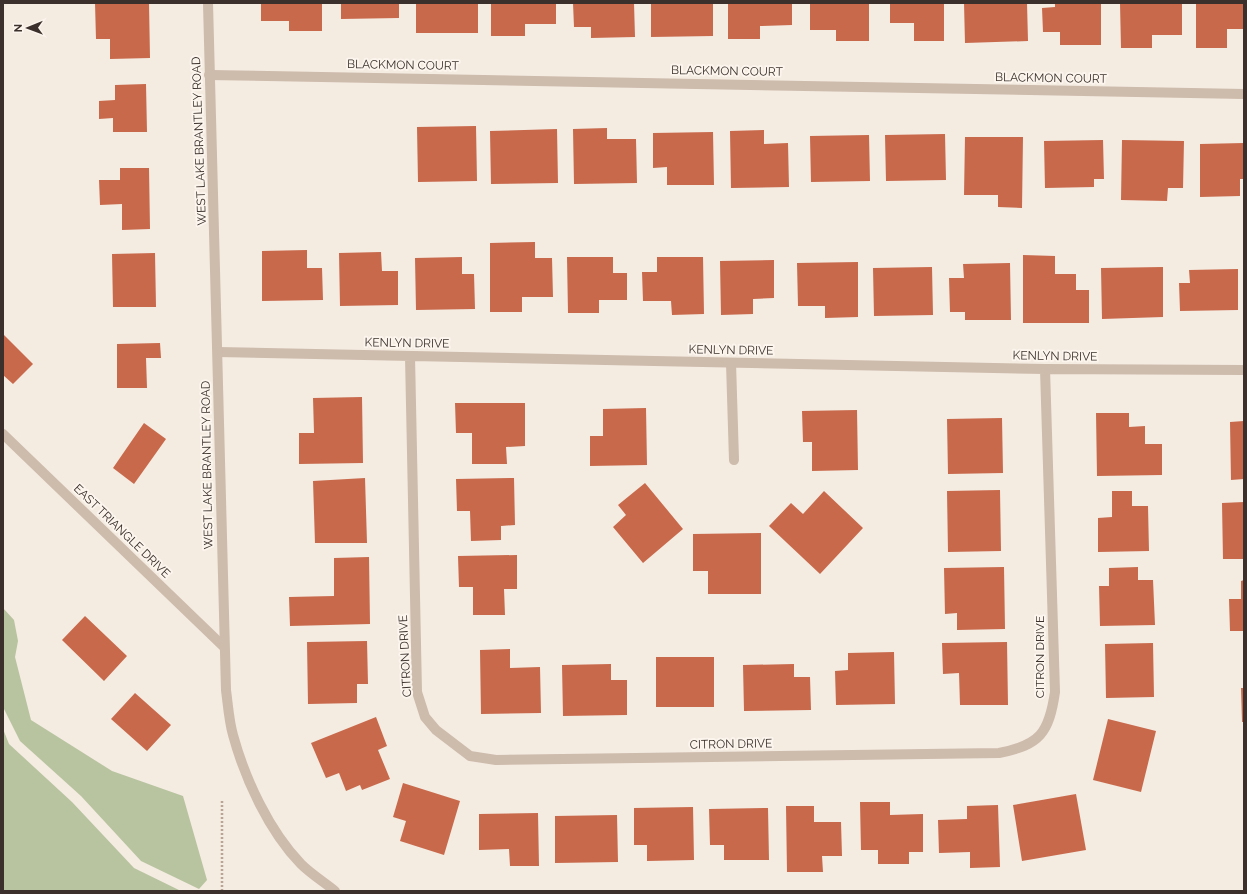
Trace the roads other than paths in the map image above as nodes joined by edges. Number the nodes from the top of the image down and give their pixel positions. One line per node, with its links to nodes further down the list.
1 (208, 3): 2 (street, WEST LAKE BRANTLEY ROAD)
2 (209, 75): 3 (street, BLACKMON COURT); 4 (street, WEST LAKE BRANTLEY ROAD)
3 (1244, 94)
4 (218, 352): 5 (street, KENLYN DRIVE); 11 (street, WEST LAKE BRANTLEY ROAD)
5 (410, 356): 6 (street, KENLYN DRIVE); 7 (street, CITRON DRIVE)
6 (731, 363): 7 (street, KENLYN DRIVE); 10 (street)
7 (1045, 369): 8 (street, KENLYN DRIVE)
8 (1244, 370)
9 (3, 434): 11 (street, EAST TRIANGLE DRIVE)
10 (734, 460)
11 (224, 647): 12 (street, WEST LAKE BRANTLEY ROAD)
12 (335, 891)

